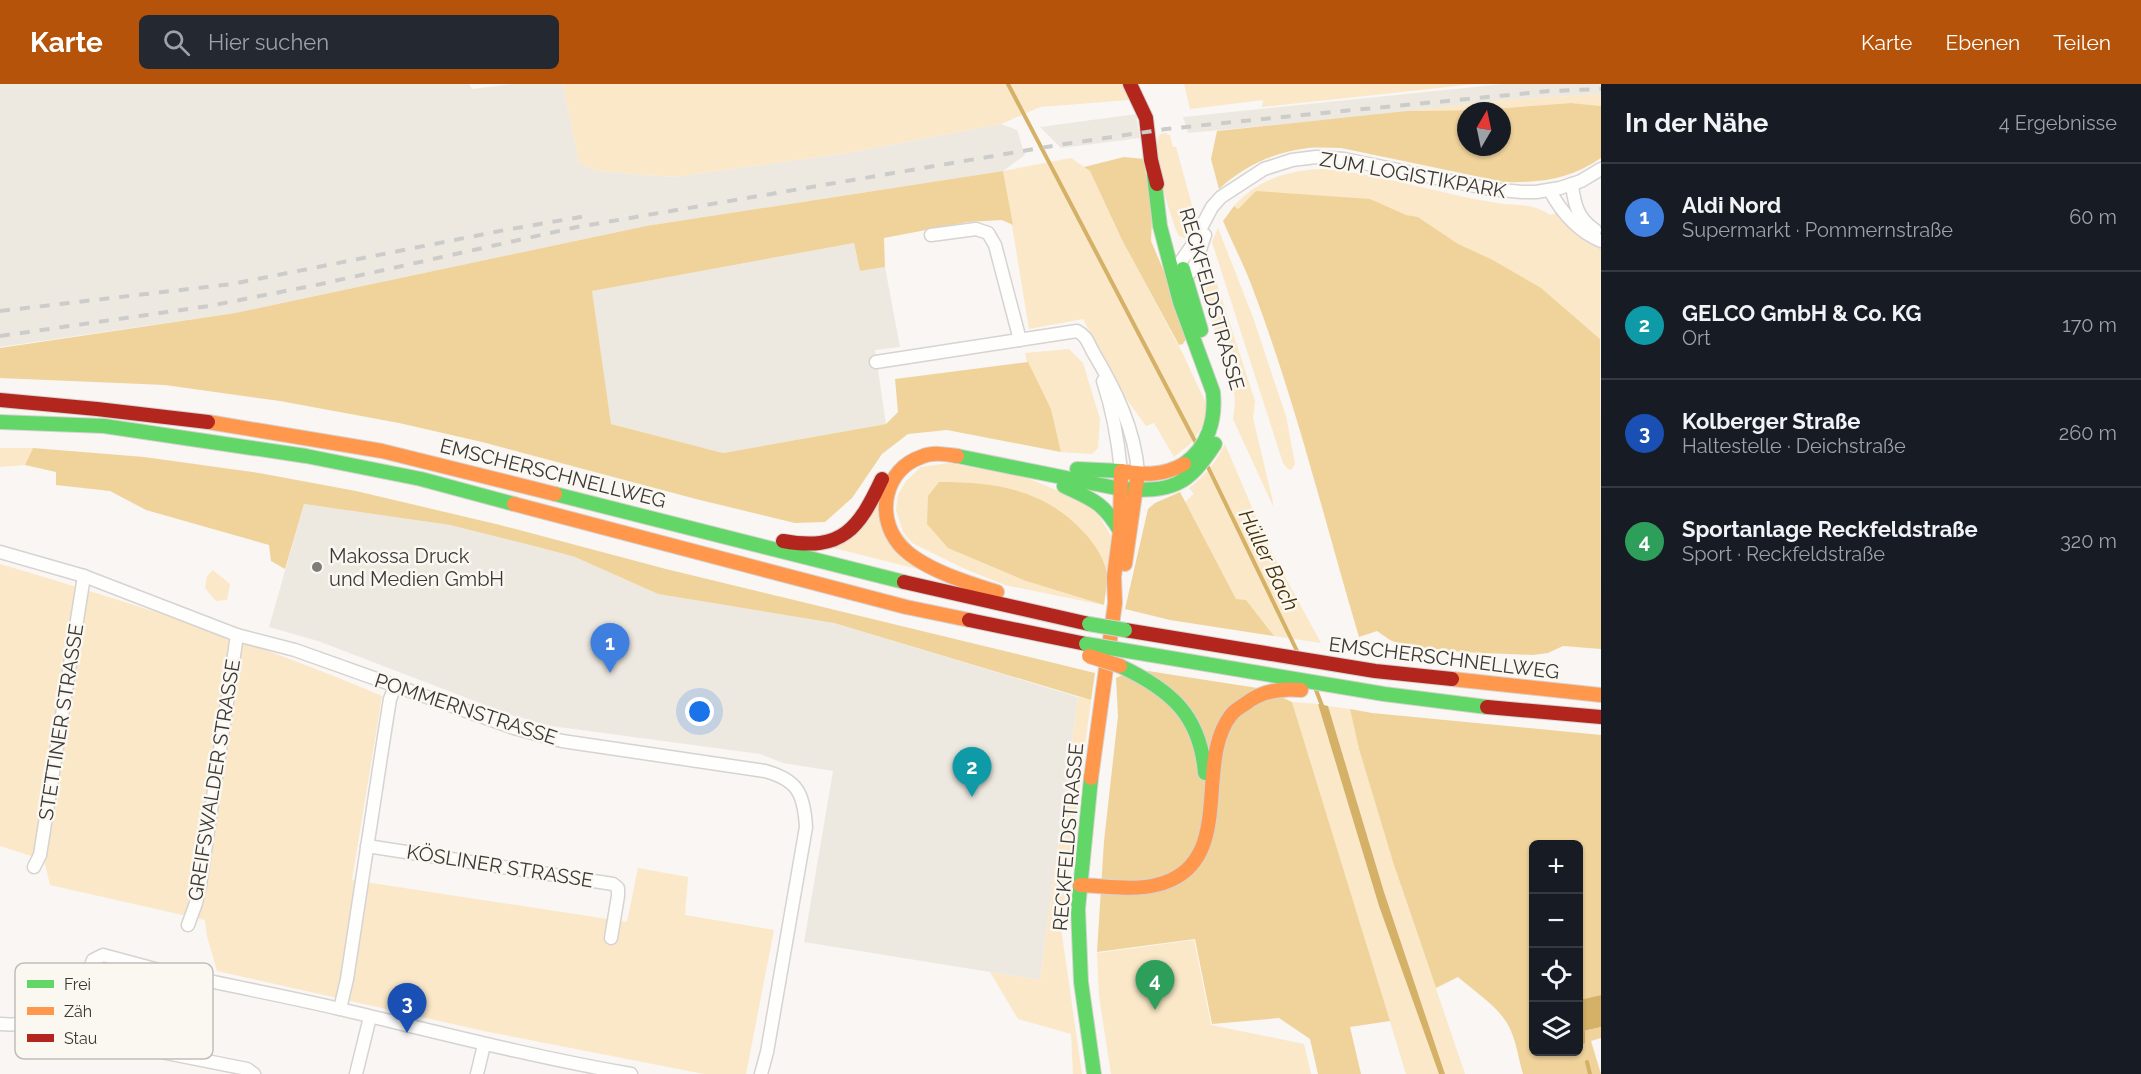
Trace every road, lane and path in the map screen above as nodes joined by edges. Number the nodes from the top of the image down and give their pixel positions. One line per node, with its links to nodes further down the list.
1 (1130, 84): 8 (main road, RECKFELDSTRASSE)
2 (1601, 169): 3 (street, ZUM LOGISTIKPARK)
3 (1572, 184): 4 (street, ZUM LOGISTIKPARK); 5 (street)
4 (1550, 191): 7 (street); 8 (street, ZUM LOGISTIKPARK)
5 (1601, 233)
6 (931, 235): 9 (street)
7 (1601, 241)
8 (1178, 273): 14 (main road, RECKFELDSTRASSE)
9 (1020, 340): 10 (street, RECKFELDSTRASSE); 11 (street, RECKFELDSTRASSE)
10 (1093, 351): 16 (street, RECKFELDSTRASSE); 17 (street, RECKFELDSTRASSE)
11 (876, 362)
12 (0, 400): 20 (main road, EMSCHERSCHNELLWEG)
13 (0, 422): 27 (main road, EMSCHERSCHNELLWEG)
14 (1189, 468): 17 (main road, RECKFELDSTRASSE); 19 (main road, RECKFELDSTRASSE)
15 (1030, 470): 18 (main road); 21 (main road); 25 (main road)
16 (1121, 471): 17 (main road, RECKFELDSTRASSE); 18 (main road, RECKFELDSTRASSE); 20 (main road)
17 (1138, 473): 19 (main road, RECKFELDSTRASSE)
18 (1121, 489): 19 (main road, RECKFELDSTRASSE); 21 (main road, RECKFELDSTRASSE)
19 (1136, 490): 24 (main road, RECKFELDSTRASSE)
20 (657, 520): 25 (main road, EMSCHERSCHNELLWEG)
21 (1120, 531): 24 (main road, RECKFELDSTRASSE)
22 (0, 552): 23 (street, POMMERNSTRASSE)
23 (84, 576): 26 (street, POMMERNSTRASSE); 33 (street, STETTINER STRASSE)
24 (1115, 603): 34 (main road, RECKFELDSTRASSE)
25 (1089, 624): 30 (main road, EMSCHERSCHNELLWEG, bridge)
26 (237, 634): 29 (street, POMMERNSTRASSE); 36 (street, GREIFSWALDER STRASSE)
27 (1086, 649): 28 (main road, bridge); 34 (main road, bridge)
28 (1292, 684): 31 (main road, EMSCHERSCHNELLWEG); 35 (main road)
29 (395, 687): 32 (street); 51 (street, POMMERNSTRASSE)
30 (1601, 695)
31 (1601, 717)
32 (367, 846): 37 (street, KÖSLINER STRASSE); 41 (street)
33 (34, 867)
34 (1082, 870): 35 (main road, RECKFELDSTRASSE)
35 (1080, 885): 52 (main road, RECKFELDSTRASSE)
36 (188, 925)
37 (611, 938)
38 (92, 963): 39 (street)
39 (133, 963)
40 (213, 982): 41 (street)
41 (340, 1009): 42 (street)
42 (370, 1017): 45 (street); 48 (street)
43 (15, 1023): 44 (street)
44 (0, 1024)
45 (484, 1045): 49 (street); 50 (street)
46 (197, 1059): 47 (street)
47 (254, 1074)
48 (356, 1074)
49 (477, 1074)
50 (631, 1074)
51 (761, 1074)
52 (1095, 1074)

